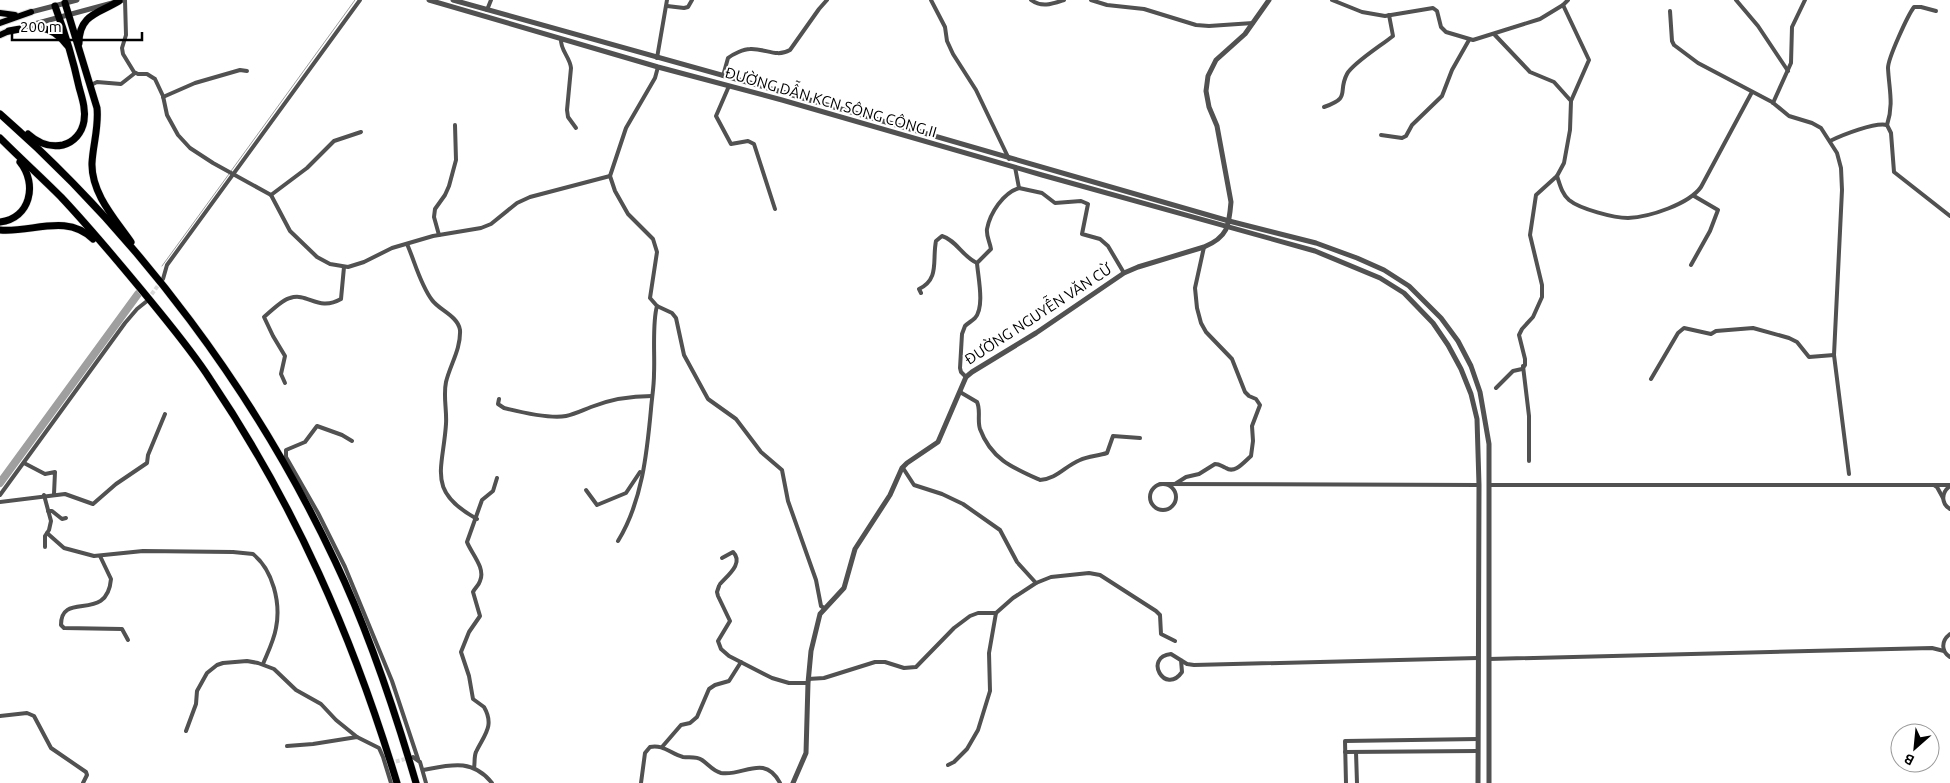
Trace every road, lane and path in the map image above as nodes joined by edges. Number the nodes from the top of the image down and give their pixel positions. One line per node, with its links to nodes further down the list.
1 (77, 0): 19 (street)
2 (122, 0): 28 (street); 41 (highway); 47 (street)
3 (360, 0): 70 (street)
4 (429, 0): 38 (street, ĐƯỜNG DẪN KCN SÔNG CÔNG II)
5 (453, 0): 23 (street, ĐƯỜNG DẪN KCN SÔNG CÔNG II)
6 (491, 0): 23 (street)
7 (667, 0): 22 (street)
8 (692, 0): 22 (street)
9 (827, 0): 48 (street)
10 (931, 0): 68 (street)
11 (1031, 0): 12 (street)
12 (1064, 0)
13 (1091, 0): 32 (street)
14 (1269, 0): 32 (street)
15 (1332, 0): 29 (street)
16 (1568, 0): 20 (street)
17 (1736, 0): 46 (street)
18 (1806, 0): 46 (street)
19 (65, 3): 21 (street); 28 (highway)
20 (1563, 5): 35 (street); 53 (street)
21 (55, 6): 26 (street); 30 (highway)
22 (667, 6): 43 (street)
23 (488, 10): 37 (street, ĐƯỜNG DẪN KCN SÔNG CÔNG II)
24 (1670, 11): 51 (street)
25 (1936, 11): 59 (street)
26 (31, 12): 27 (highway); 31 (highway)
27 (0, 13)
28 (69, 14): 30 (street); 41 (highway)
29 (1389, 15): 39 (street); 55 (street)
30 (59, 17): 33 (street); 42 (highway)
31 (0, 23)
32 (1254, 23): 78 (street)
33 (9, 30): 34 (highway); 36 (highway); 42 (highway)
34 (0, 31)
35 (1494, 34): 39 (street); 53 (street)
36 (0, 36)
37 (582, 37): 40 (street); 43 (street, ĐƯỜNG DẪN KCN SÔNG CÔNG II)
38 (561, 39): 40 (street, ĐƯỜNG DẪN KCN SÔNG CÔNG II); 60 (street)
39 (1469, 40): 62 (street)
40 (580, 44): 44 (street, ĐƯỜNG DẪN KCN SÔNG CÔNG II)
41 (81, 53): 49 (highway)
42 (72, 54): 56 (highway)
43 (657, 58): 48 (street, ĐƯỜNG DẪN KCN SÔNG CÔNG II)
44 (658, 67): 50 (street, ĐƯỜNG DẪN KCN SÔNG CÔNG II); 71 (street)
45 (247, 71): 52 (street)
46 (1788, 71): 54 (street)
47 (136, 73): 49 (street); 52 (street)
48 (723, 76): 65 (street, ĐƯỜNG DẪN KCN SÔNG CÔNG II)
49 (91, 85): 90 (highway)
50 (728, 86): 67 (street, ĐƯỜNG DẪN KCN SÔNG CÔNG II); 76 (street)
51 (1752, 92): 54 (street); 75 (street)
52 (163, 97): 70 (street)
53 (1571, 101): 72 (street)
54 (1773, 103): 64 (street)
55 (1324, 107)
56 (0, 109)
57 (0, 114): 90 (highway)
58 (455, 125): 82 (street)
59 (1887, 125): 64 (street); 77 (street)
60 (576, 128)
61 (361, 132): 74 (street)
62 (1381, 135)
63 (0, 138): 96 (highway)
64 (1830, 141): 97 (street)
65 (957, 142): 67 (street); 68 (street, ĐƯỜNG DẪN KCN SÔNG CÔNG II)
66 (0, 143): 79 (highway)
67 (955, 150): 69 (street, ĐƯỜNG DẪN KCN SÔNG CÔNG II)
68 (1009, 158): 78 (street, ĐƯỜNG DẪN KCN SÔNG CÔNG II)
69 (1015, 167): 73 (street); 80 (street, ĐƯỜNG DẪN KCN SÔNG CÔNG II)
70 (233, 175): 74 (street); 89 (street)
71 (610, 176): 82 (street); 93 (street)
72 (1557, 176): 75 (street); 98 (street)
73 (1019, 188): 85 (street); 88 (street)
74 (271, 195): 87 (street)
75 (1694, 196): 86 (street)
76 (775, 209)
77 (1950, 216)
78 (1228, 220): 80 (street); 94 (street, ĐƯỜNG DẪN KCN SÔNG CÔNG II)
79 (0, 222)
80 (1227, 228): 84 (street, ĐƯỜNG NGUYỄN VĂN CỪ); 95 (street, ĐƯỜNG DẪN KCN SÔNG CÔNG II)
81 (0, 230): 96 (highway)
82 (439, 235): 83 (street)
83 (407, 244): 87 (street); 132 (street)
84 (1204, 247): 88 (street, ĐƯỜNG NGUYỄN VĂN CỪ); 116 (street)
85 (976, 263): 91 (street); 99 (street)
86 (1691, 265)
87 (344, 267): 101 (street)
88 (1124, 273): 99 (street, ĐƯỜNG NGUYỄN VĂN CỪ)
89 (163, 279)
90 (167, 290): 171 (highway)
91 (921, 293)
92 (147, 301): 110 (street)
93 (657, 306): 104 (street); 139 (street)
94 (1443, 321): 95 (street); 120 (street, ĐƯỜNG DẪN KCN SÔNG CÔNG II)
95 (1433, 323): 119 (street, ĐƯỜNG DẪN KCN SÔNG CÔNG II)
96 (172, 327): 170 (highway)
97 (1834, 355): 100 (street); 113 (street)
98 (1523, 366): 102 (street); 109 (street)
99 (966, 377): 103 (street, ĐƯỜNG NGUYỄN VĂN CỪ)
100 (1651, 379)
101 (285, 383)
102 (1496, 388)
103 (960, 392): 107 (street); 112 (street, ĐƯỜNG NGUYỄN VĂN CỪ)
104 (652, 396): 105 (street); 111 (street)
105 (499, 399)
106 (165, 414): 123 (street)
107 (1140, 438)
108 (352, 442): 167 (street)
109 (1529, 461)
110 (24, 463): 123 (street); 124 (street)
111 (643, 468): 122 (street); 134 (street)
112 (903, 468): 138 (street); 139 (street, ĐƯỜNG NGUYỄN VĂN CỪ)
113 (1849, 474)
114 (497, 478): 132 (street)
115 (1160, 484): 116 (street); 126 (street); 126 (street)
116 (1175, 484): 118 (street)
117 (1932, 484): 120 (street); 121 (street); 127 (street)
118 (1181, 485): 119 (street); 126 (street)
119 (1479, 485): 120 (street); 148 (street, ĐƯỜNG DẪN KCN SÔNG CÔNG II)
120 (1489, 485): 149 (street, ĐƯỜNG DẪN KCN SÔNG CÔNG II)
121 (1950, 486): 127 (street)
122 (586, 490)
123 (54, 494): 125 (street)
124 (0, 495)
125 (44, 496): 128 (street); 130 (street)
126 (1177, 496)
127 (1943, 498): 129 (street)
128 (0, 502)
129 (1950, 509)
130 (48, 511): 131 (street); 133 (street)
131 (66, 518)
132 (477, 519): 166 (street)
133 (47, 533): 135 (street); 136 (street)
134 (618, 541)
135 (44, 547)
136 (100, 556): 142 (street); 152 (street)
137 (722, 558): 151 (street)
138 (1036, 583): 140 (street); 143 (street)
139 (824, 608): 155 (street, ĐƯỜNG NGUYỄN VĂN CỪ)
140 (996, 613): 155 (street); 165 (street)
141 (1950, 634): 144 (street)
142 (128, 640)
143 (1174, 641)
144 (1943, 642): 145 (street); 146 (street)
145 (1932, 648): 146 (street); 149 (street)
146 (1944, 651): 147 (street)
147 (1950, 657)
148 (1478, 658): 153 (street); 159 (street, ĐƯỜNG DẪN KCN SÔNG CÔNG II)
149 (1489, 659): 180 (street, ĐƯỜNG DẪN KCN SÔNG CÔNG II)
150 (1181, 660): 153 (street); 154 (street); 154 (street)
151 (741, 662): 155 (street); 161 (street)
152 (263, 664): 157 (street); 158 (street)
153 (1194, 665): 154 (street)
154 (1182, 672)
155 (808, 681): 176 (street, ĐƯỜNG NGUYỄN VĂN CỪ)
156 (0, 716): 168 (street)
157 (186, 731)
158 (357, 737): 160 (street); 169 (street)
159 (1478, 740): 162 (street, ĐƯỜNG DẪN KCN SÔNG CÔNG II); 163 (street)
160 (287, 746)
161 (662, 747): 174 (street); 175 (street)
162 (1478, 751): 164 (street); 179 (street, ĐƯỜNG DẪN KCN SÔNG CÔNG II)
163 (1345, 752): 164 (street); 177 (street)
164 (1356, 752): 178 (street)
165 (948, 765)
166 (474, 768): 167 (street); 173 (street)
167 (423, 770): 172 (street)
168 (83, 783)
169 (391, 783)
170 (397, 783)
171 (416, 783)
172 (426, 783)
173 (492, 783)
174 (641, 783)
175 (780, 783)
176 (793, 783)
177 (1346, 783)
178 (1357, 783)
179 (1478, 783)
180 (1489, 783)

